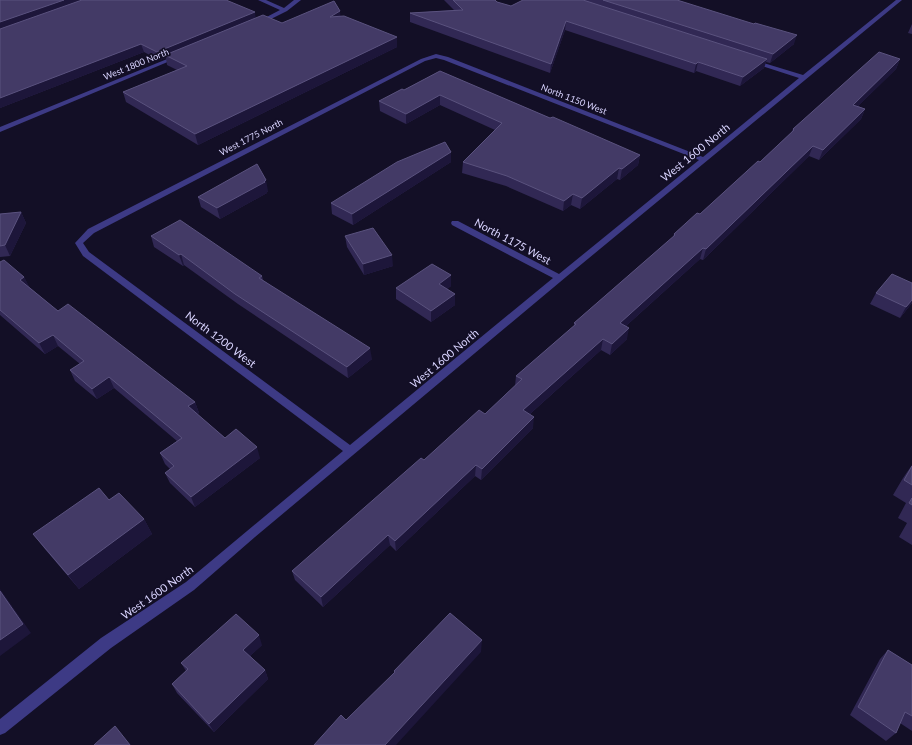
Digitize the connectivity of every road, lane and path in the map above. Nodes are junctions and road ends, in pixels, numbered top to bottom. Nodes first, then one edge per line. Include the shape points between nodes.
1 (261, 0) edge
2 (298, 0) edge
3 (899, 0) edge
4 (285, 10) junction
5 (252, 26) edge
6 (187, 53) edge
7 (436, 56) joint
8 (747, 59) edge
9 (805, 78) junction
10 (0, 130) edge
11 (705, 160) junction
12 (455, 223) dead end
13 (79, 243) joint
14 (560, 278) junction
15 (351, 451) junction
16 (0, 728) edge

1 - 4 street
2 - 4 street
3 - 9 street, West 1600 North
4 - 5 street
6 - 10 street, West 1800 North
7 - 11 street, North 1150 West
7 - 13 street, West 1775 North via 423,60 91,231
8 - 9 street
9 - 11 street, West 1600 North
11 - 14 street, West 1600 North
12 - 14 street, North 1175 West
13 - 15 street, North 1200 West via 86,254
14 - 15 street, West 1600 North
15 - 16 street, West 1600 North via 190,586 106,642

